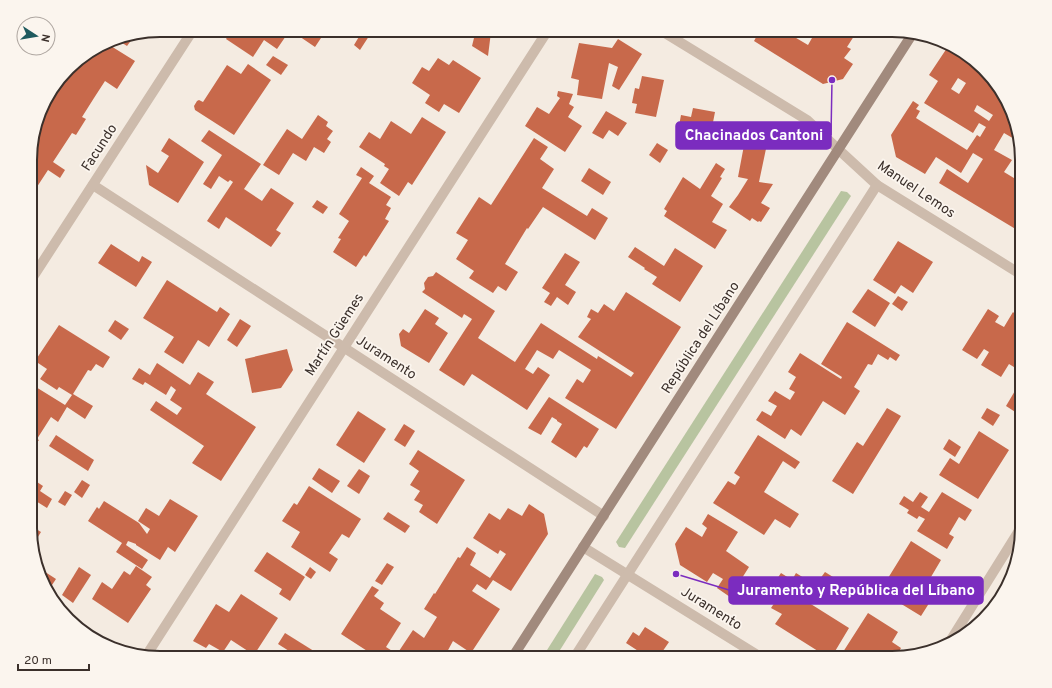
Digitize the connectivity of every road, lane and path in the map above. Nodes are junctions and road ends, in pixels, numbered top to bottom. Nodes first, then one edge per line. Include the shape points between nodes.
1 (188, 37) edge
2 (544, 37) edge
3 (671, 37) edge
4 (910, 38) edge
5 (839, 150) junction
6 (93, 185) junction
7 (877, 185) junction
8 (37, 271) edge
9 (1015, 271) edge
10 (344, 348) junction
11 (604, 516) junction
12 (1014, 545) edge
13 (583, 547) junction
14 (627, 574) junction
15 (955, 635) edge
16 (150, 650) edge
17 (516, 651) edge
18 (578, 651) edge
19 (751, 651) edge

1 - 6 street, Facundo
2 - 10 street, Martín Güemes
3 - 5 street, Manuel Lemos via 807,120
4 - 5 main road, República del Líbano
5 - 7 street, Manuel Lemos
5 - 11 main road, República del Líbano
6 - 8 street, Facundo
6 - 10 street, Juramento
7 - 9 street, Manuel Lemos
7 - 14 street
10 - 11 street, Juramento
10 - 16 street, Martín Güemes
11 - 13 main road, República del Líbano
12 - 15 street
13 - 14 street, Juramento
13 - 17 main road, República del Líbano
14 - 18 street
14 - 19 street, Juramento

